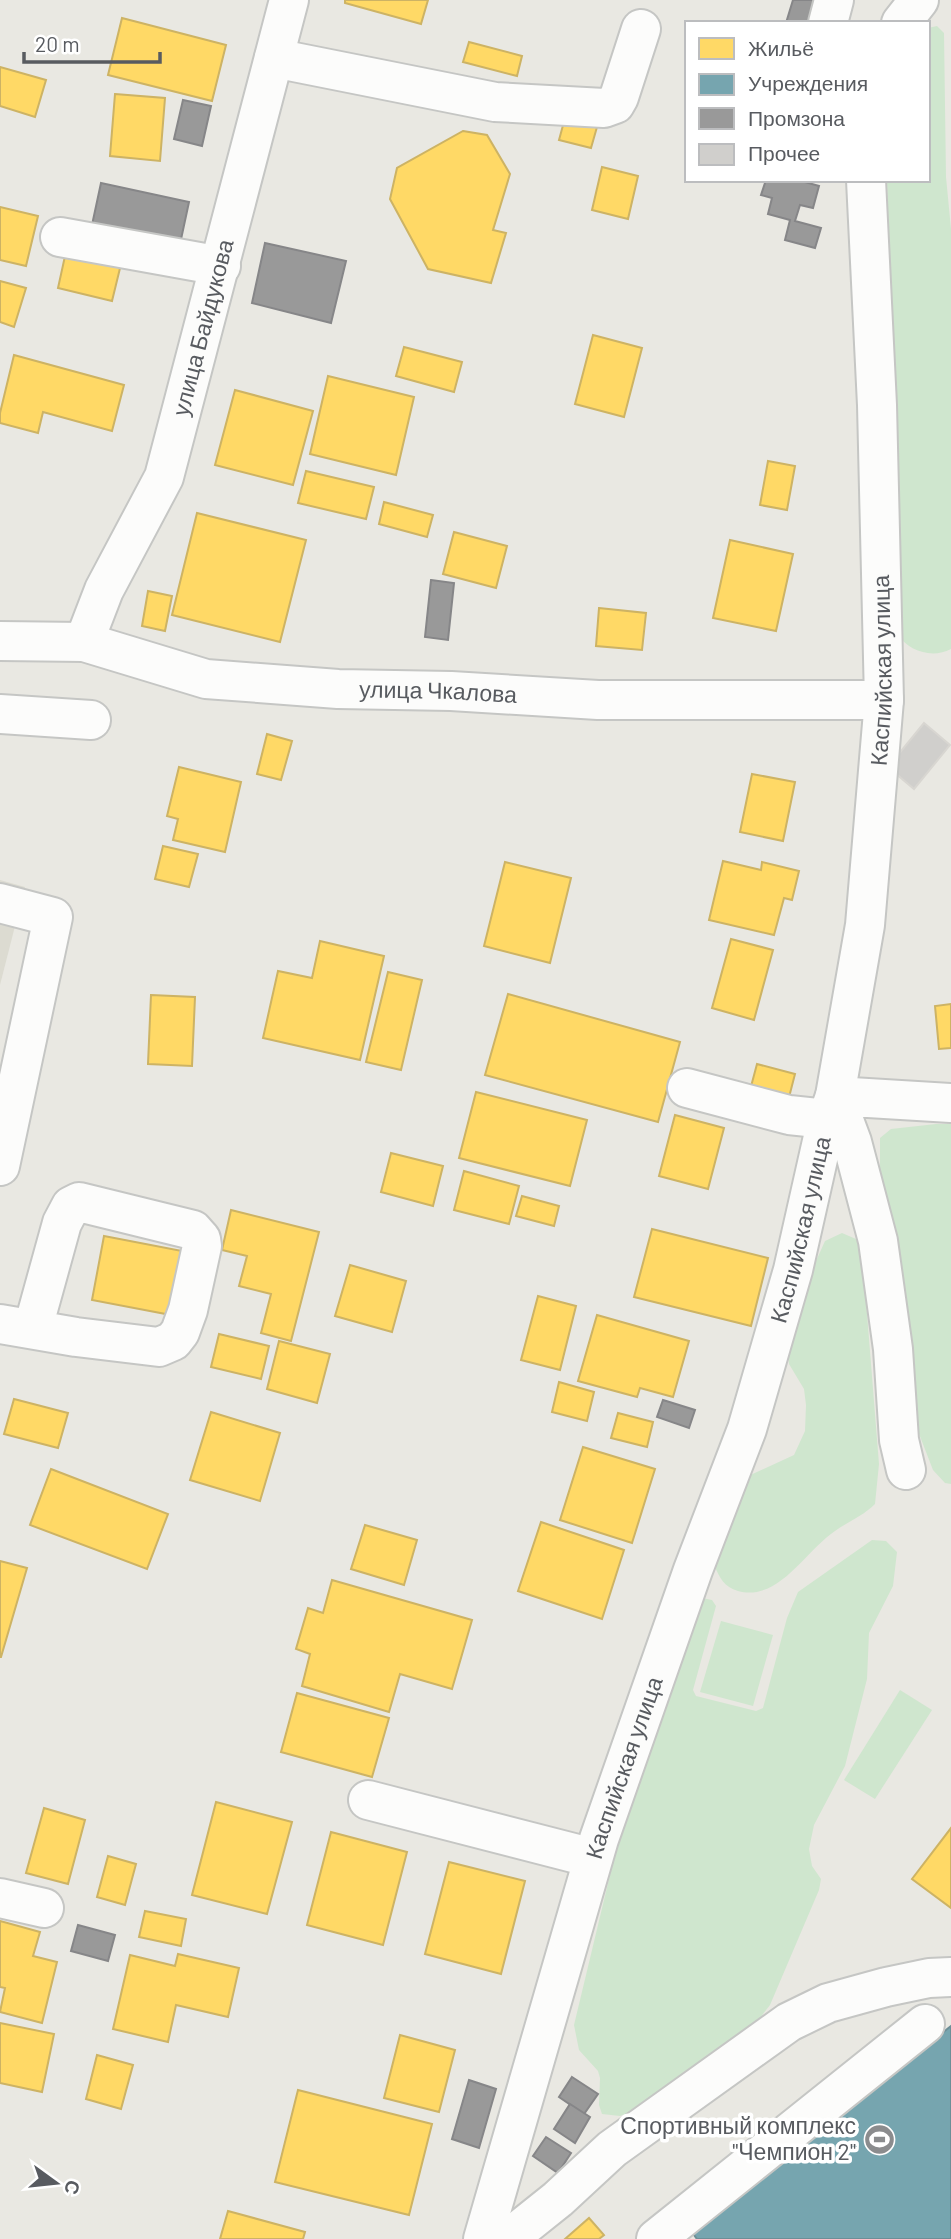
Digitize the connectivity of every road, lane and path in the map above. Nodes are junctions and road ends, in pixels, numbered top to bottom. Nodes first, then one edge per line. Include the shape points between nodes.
1 (289, 0) edge
2 (834, 0) edge
3 (919, 0) edge
4 (829, 21) edge
5 (903, 21) edge
6 (641, 29) dead end
7 (274, 58) junction
8 (866, 182) edge
9 (60, 237) dead end
10 (221, 266) junction
11 (0, 641) edge
12 (84, 642) junction
13 (884, 700) junction
14 (0, 714) edge
15 (91, 720) dead end
16 (0, 903) edge
17 (687, 1087) dead end
18 (951, 1103) edge
19 (831, 1107) junction
20 (0, 1166) edge
21 (17, 1326) edge
22 (906, 1470) dead end
23 (368, 1800) dead end
24 (593, 1858) junction
25 (0, 1898) edge
26 (44, 1908) dead end
27 (951, 1977) edge
28 (925, 2024) dead end
29 (483, 2239) edge
30 (508, 2239) edge
31 (656, 2239) edge

1 - 7 street, улица Байдукова
2 - 4 street
3 - 5 street
6 - 7 street via 619,97 604,108 495,102
7 - 10 street, улица Байдукова
8 - 13 street, Каспийская улица
9 - 10 street
10 - 12 street, улица Байдукова via 164,477 104,590
11 - 12 street, улица Чкалова
12 - 13 street, улица Чкалова via 206,679 325,688 598,700
13 - 19 street, Каспийская улица via 865,925
14 - 15 street
16 - 20 street via 53,917
17 - 19 street via 789,1115
18 - 19 street
19 - 22 street via 852,1142 878,1241
19 - 24 street, Каспийская улица via 793,1270 747,1429
21 - 21 street via 159,1348 180,1332 201,1239 192,1230 79,1202 71,1206 62,1223
23 - 24 street
24 - 29 street, Каспийская улица
25 - 26 street
27 - 30 street via 886,1987 828,2003 789,2022 612,2150
28 - 31 street

